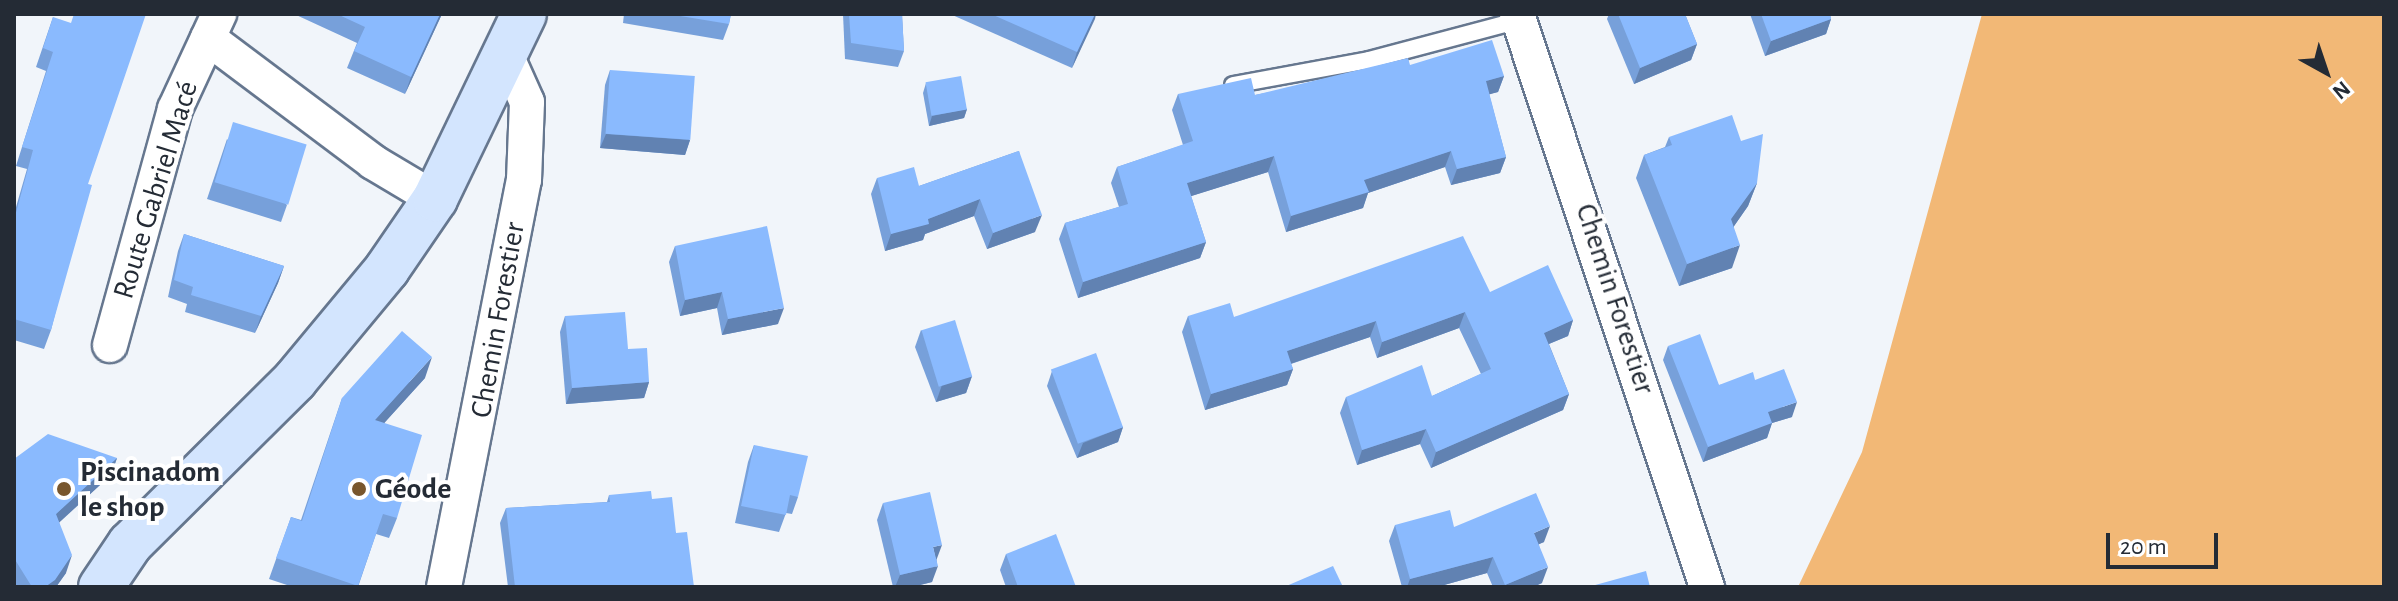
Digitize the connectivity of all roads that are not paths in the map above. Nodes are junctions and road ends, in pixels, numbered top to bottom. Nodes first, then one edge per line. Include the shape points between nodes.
1 (524, 14) edge
2 (1518, 17) edge
3 (214, 26) edge
4 (506, 55) junction
5 (1211, 89) edge
6 (435, 199) junction
7 (110, 345) dead end
8 (101, 587) edge
9 (444, 587) edge
10 (1707, 587) edge

1 - 4 main road
2 - 5 lane via 1369,60
2 - 10 street, Chemin Forestier
3 - 6 street, Route Gabriel Macé via 373,162
3 - 7 street, Route Gabriel Macé via 175,109
4 - 6 main road
4 - 9 street, Chemin Forestier via 527,102 524,180
6 - 8 main road via 344,325 130,544

